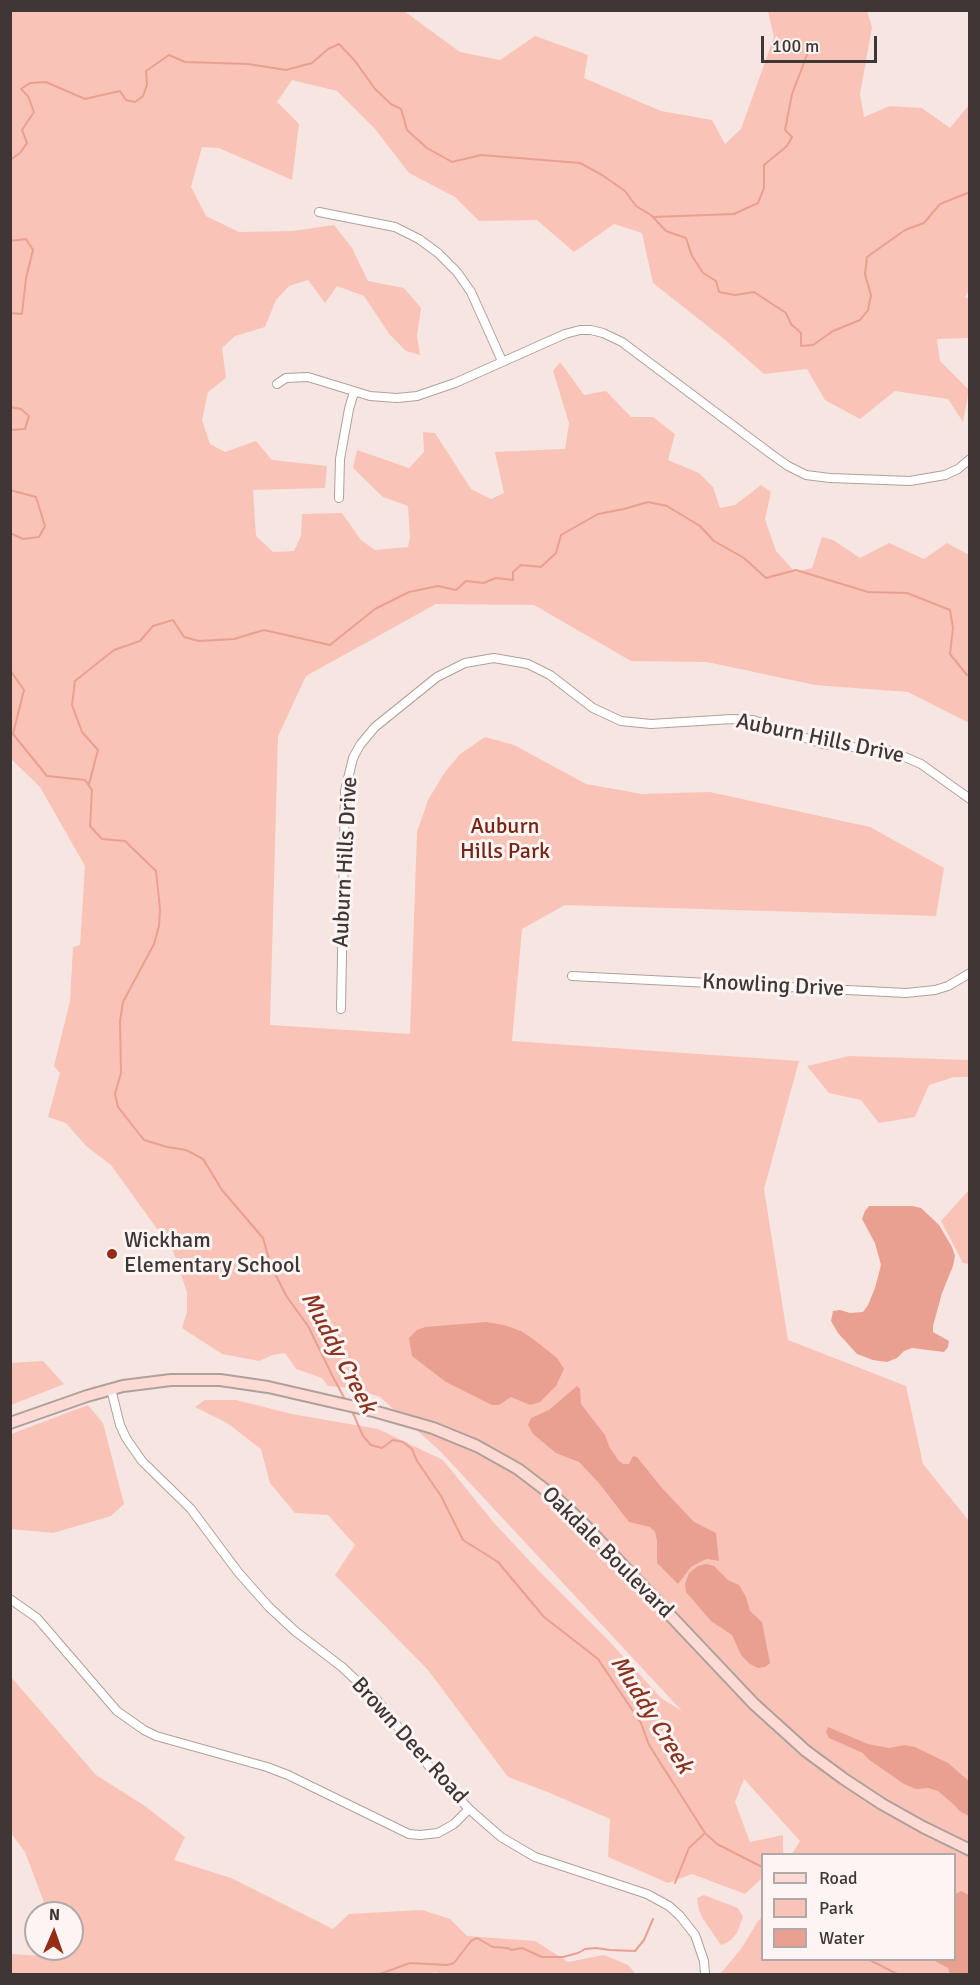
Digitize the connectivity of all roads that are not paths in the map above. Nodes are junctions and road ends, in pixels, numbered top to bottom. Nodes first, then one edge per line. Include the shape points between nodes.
1 (319, 212) dead end
2 (502, 361) junction
3 (277, 384) dead end
4 (354, 392) junction
5 (969, 459) edge
6 (339, 498) dead end
7 (969, 800) edge
8 (969, 973) edge
9 (572, 976) dead end
10 (340, 1009) dead end
11 (111, 1389) junction
12 (10, 1423) edge
13 (10, 1599) edge
14 (470, 1809) junction
15 (969, 1850) edge
16 (705, 1974) edge

1 - 2 street via 395,227 438,253 471,292
2 - 4 street via 417,396 397,398
2 - 5 street via 565,334 580,330 603,333 622,342 788,466 806,475 918,481 945,475
3 - 4 street via 286,378 308,377
4 - 6 street via 340,459
7 - 10 street, Auburn Hills Drive via 921,764 891,751 823,744 753,720 651,724 621,721 593,708 528,664 494,658 465,663 437,677 375,727 353,758 345,791
8 - 9 street, Knowling Drive via 948,986 906,993
11 - 12 main road, Oakdale Boulevard
11 - 14 street, Brown Deer Road via 123,1432 142,1461 191,1509 261,1599 368,1691 428,1765
11 - 15 main road, Oakdale Boulevard via 171,1380 220,1380 268,1387 377,1412 455,1436 498,1457 537,1483 580,1520 738,1688 789,1736 882,1804
13 - 14 street via 37,1618 117,1711 156,1736 288,1775 409,1834 438,1833
14 - 16 street, Brown Deer Road via 501,1837 536,1857 647,1894 669,1906 694,1935

